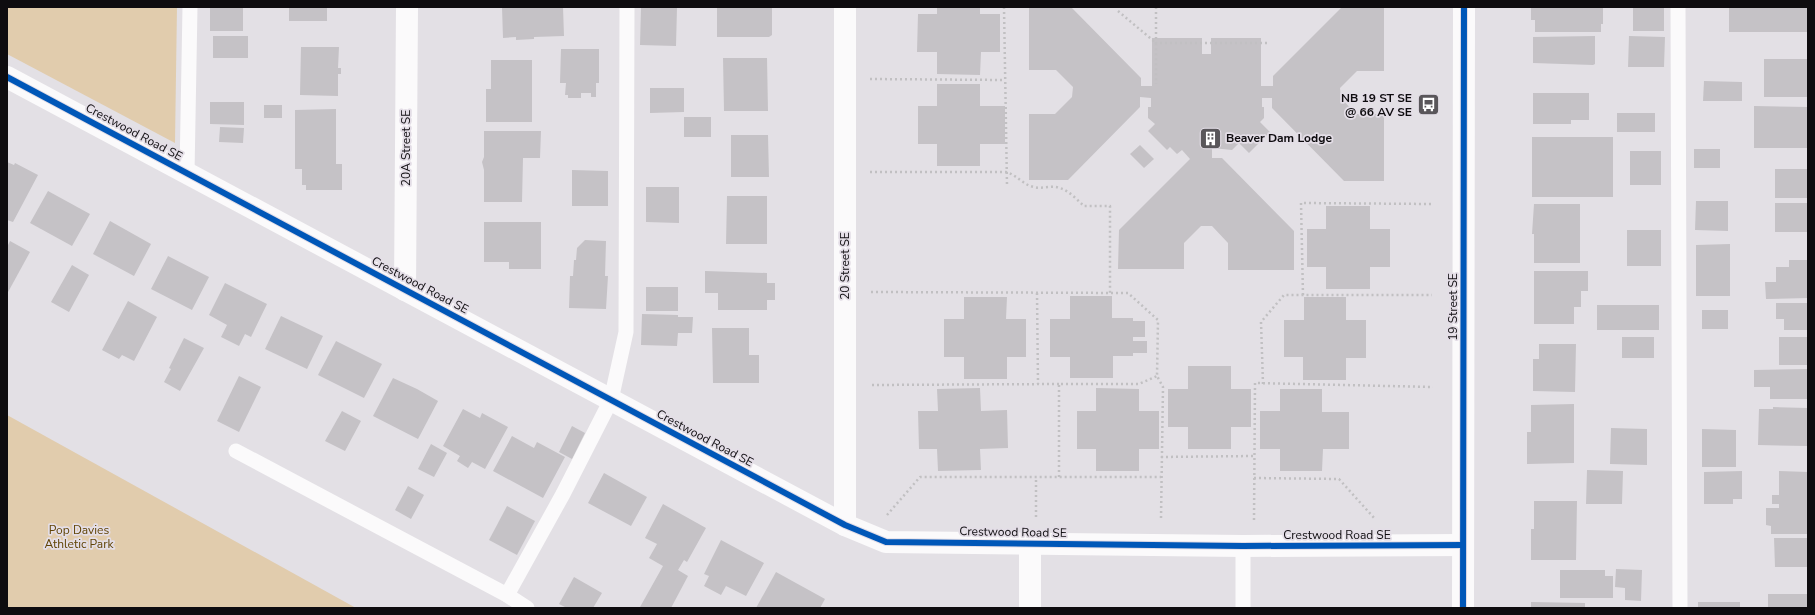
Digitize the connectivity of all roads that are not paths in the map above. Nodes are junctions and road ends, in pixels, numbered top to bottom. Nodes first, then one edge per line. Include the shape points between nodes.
1 (190, 7) edge
2 (407, 7) edge
3 (627, 7) edge
4 (845, 7) edge
5 (1464, 7) edge
6 (1678, 7) edge
7 (7, 77) edge
8 (187, 173) junction
9 (405, 290) junction
10 (611, 400) junction
11 (236, 450) dead end
12 (845, 525) junction
13 (1030, 543) junction
14 (1463, 545) junction
15 (1243, 546) junction
16 (507, 595) junction
17 (527, 608) edge
18 (1030, 608) edge
19 (1243, 608) edge
20 (1463, 608) edge
21 (1680, 608) edge

1 - 8 lane
2 - 9 street, 20A Street SE
3 - 10 lane via 626,332
4 - 12 street, 20 Street SE
5 - 14 street, 19 Street SE
6 - 21 lane
7 - 8 street, Crestwood Road SE
8 - 9 street, Crestwood Road SE
9 - 10 street, Crestwood Road SE
10 - 12 street, Crestwood Road SE
10 - 16 lane
11 - 16 lane
12 - 13 street, Crestwood Road SE via 886,542
13 - 15 street, Crestwood Road SE
13 - 18 street
14 - 15 street, Crestwood Road SE
14 - 20 street, 19 Street SE
15 - 19 lane
16 - 17 lane

